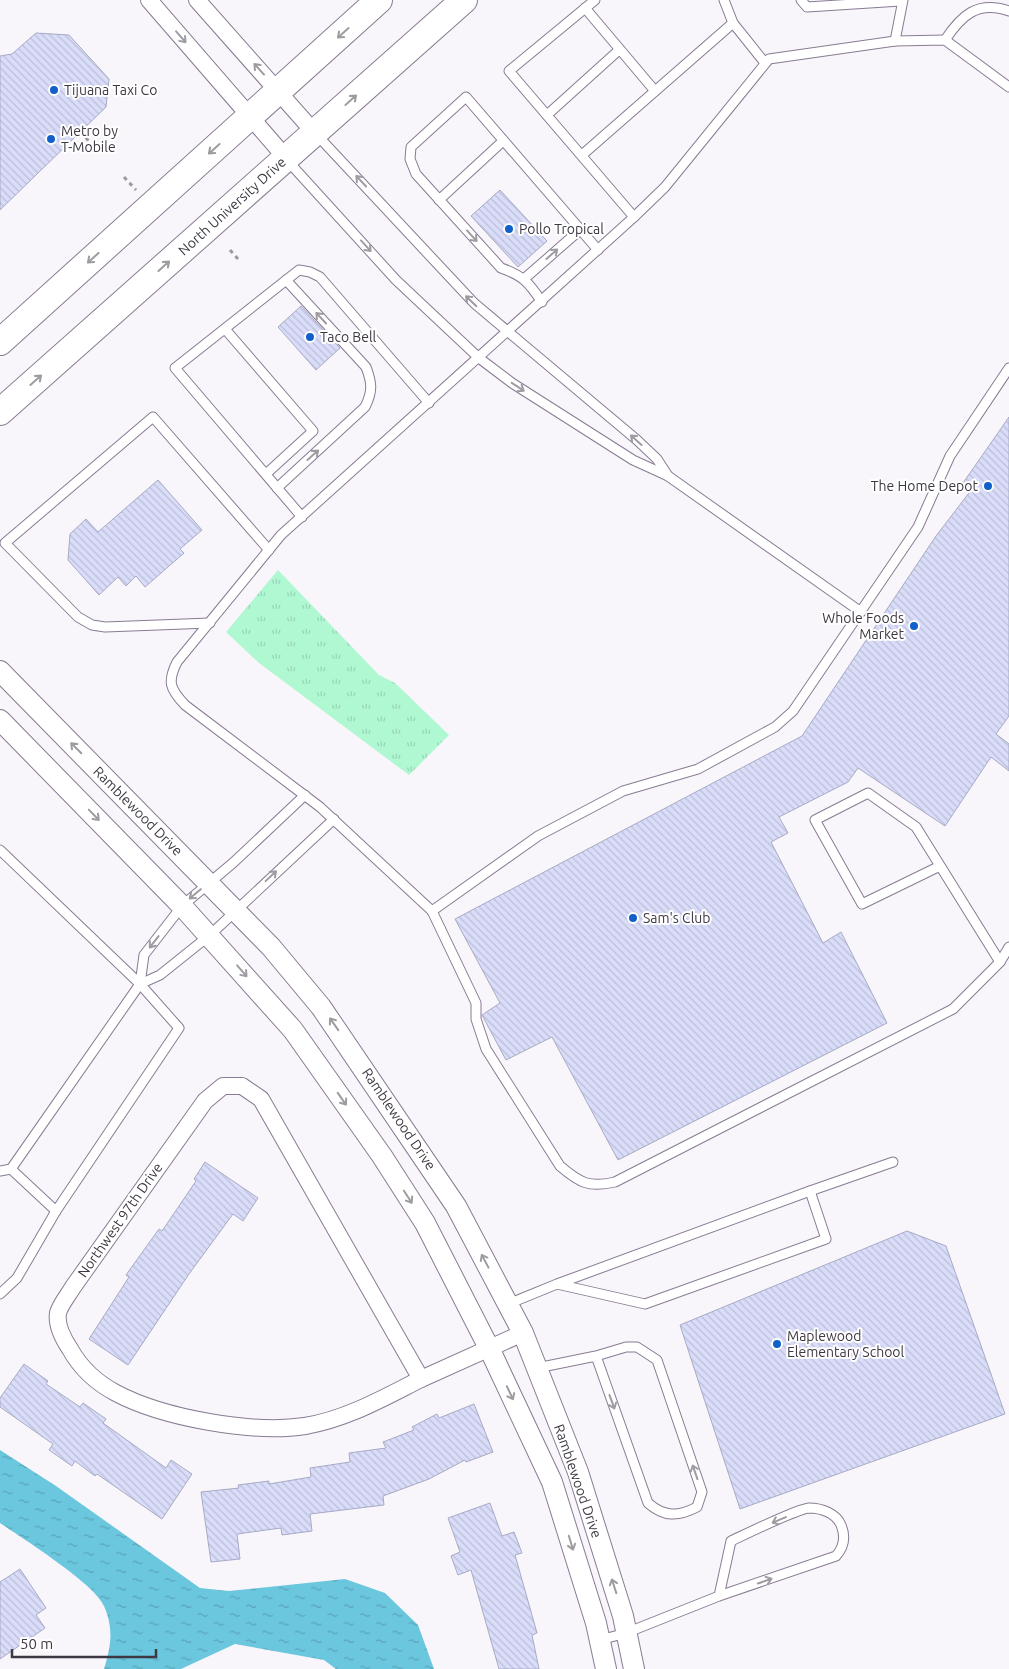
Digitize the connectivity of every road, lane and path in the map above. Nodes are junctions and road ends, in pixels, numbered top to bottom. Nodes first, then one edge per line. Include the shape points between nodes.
1 (149, 0) edge
2 (197, 0) edge
3 (379, 0) edge
4 (464, 0) edge
5 (595, 0) edge
6 (724, 0) edge
7 (801, 0) edge
8 (902, 1) edge
9 (585, 8) junction
10 (1009, 11) edge
11 (733, 23) junction
12 (895, 40) junction
13 (945, 40) junction
14 (619, 50) junction
15 (765, 64) junction
16 (1009, 87) edge
17 (279, 91) junction
18 (655, 91) junction
19 (547, 115) junction
20 (250, 117) junction
21 (81, 131) dead end
22 (314, 132) junction
23 (503, 141) junction
24 (90, 143) dead end
25 (582, 155) junction
26 (286, 158) junction
27 (124, 177) dead end
28 (140, 194) dead end
29 (439, 200) junction
30 (634, 217) junction
31 (581, 230) junction
32 (230, 250) dead end
33 (598, 250) junction
34 (239, 260) dead end
35 (524, 278) junction
36 (286, 280) junction
37 (542, 302) junction
38 (225, 329) junction
39 (507, 333) junction
40 (0, 342) edge
41 (479, 358) junction
42 (1009, 368) edge
43 (429, 403) junction
44 (0, 412) edge
45 (266, 474) junction
46 (668, 476) junction
47 (277, 488) junction
48 (302, 516) junction
49 (269, 550) junction
50 (862, 612) junction
51 (210, 623) junction
52 (0, 671) edge
53 (0, 720) edge
54 (305, 795) junction
55 (334, 819) junction
56 (0, 850) edge
57 (940, 866) junction
58 (209, 883) junction
59 (182, 906) junction
60 (236, 910) junction
61 (432, 911) junction
62 (210, 935) junction
63 (1009, 947) edge
64 (1000, 962) junction
65 (140, 984) junction
66 (893, 1162) dead end
67 (11, 1169) junction
68 (0, 1171) edge
69 (810, 1191) junction
70 (56, 1211) junction
71 (557, 1284) junction
72 (0, 1294) edge
73 (508, 1304) junction
74 (523, 1333) junction
75 (490, 1348) junction
76 (596, 1356) junction
77 (537, 1368) junction
78 (421, 1379) junction
79 (719, 1596) junction
80 (626, 1633) junction
81 (600, 1640) junction
82 (606, 1669) edge
83 (634, 1669) edge

1 -> 20 street
17 -> 2 street
3 -> 17 main road
22 -> 4 main road, North University Drive
5 - 9 lane
6 - 11 lane
7 - 8 lane via 807,7
8 - 12 lane
9 - 14 lane
9 - 19 lane via 509,71
10 - 13 lane via 1002,5 984,1 971,6
11 - 15 lane
11 - 18 lane
12 - 13 lane
12 - 15 lane via 769,59
13 - 16 lane
14 - 18 lane
14 - 19 lane
15 - 30 lane via 665,187
17 - 20 main road
17 - 22 street
18 - 25 lane
19 - 25 lane
20 - 26 street
20 -> 40 main road
21 - 24 path
22 - 26 main road, North University Drive
39 -> 22 lane via 418,246
23 - 29 lane
23 - 29 lane via 466,96 411,147 410,158 416,174
23 - 31 lane
25 - 30 lane
26 -> 41 lane via 396,280
44 -> 26 main road, North University Drive
27 - 28 path
29 -> 35 lane via 501,268
30 - 33 lane
31 - 33 lane
35 -> 31 lane
32 - 34 path
33 - 37 lane
35 - 37 lane
36 - 38 lane
36 - 43 lane via 299,270 320,277
47 -> 36 lane via 365,407 372,385 366,367
37 - 39 lane
38 - 45 lane via 313,430
38 - 45 lane via 175,368
39 - 41 lane
46 -> 39 lane via 657,459 637,440
41 - 43 lane
41 -> 46 lane via 512,383 633,460
42 - 50 lane via 950,456 918,527
43 - 48 lane
45 - 47 lane
46 - 50 lane
47 - 48 lane
48 - 49 lane
49 - 51 lane
49 - 51 lane via 153,417 4,543 78,617 92,625
50 - 61 lane via 795,709 775,727 698,768 623,791 538,836
51 - 54 lane via 177,662 170,676 174,693 185,705
58 -> 52 street, Ramblewood Drive
53 -> 59 street, Ramblewood Drive
54 - 55 lane
54 - 58 lane via 263,837
60 -> 55 lane
55 - 61 lane
56 - 65 lane
57 - 57 lane via 916,827 868,792 815,820 862,904
57 - 64 lane
58 -> 59 lane
58 - 60 street, Ramblewood Drive
59 - 62 street, Ramblewood Drive
59 -> 65 lane via 144,955
60 - 62 lane
73 -> 60 street, Ramblewood Drive via 456,1206 362,1064 321,1007
61 - 64 lane via 476,1002 476,1019 486,1049 560,1166 577,1180 597,1186 615,1182 953,1009
62 - 65 lane via 160,975
62 -> 75 street, Ramblewood Drive via 293,1030 382,1156 425,1223
63 - 64 lane
65 - 67 lane
65 - 70 lane via 179,1028
66 - 69 lane
67 - 68 lane
67 - 70 lane
69 - 71 lane
69 - 71 lane via 826,1239 645,1304
70 - 72 lane via 17,1278
71 - 73 lane
73 - 74 street, Ramblewood Drive
74 - 75 street, Northwest 97th Drive
74 - 77 street, Ramblewood Drive
75 - 78 street, Northwest 97th Drive
75 -> 81 street, Ramblewood Drive via 552,1482
76 -> 76 lane via 648,1503 659,1512 672,1515 684,1514 697,1507 702,1492 657,1360 637,1347
76 - 77 lane
80 -> 77 street, Ramblewood Drive via 578,1472
78 - 78 street, Northwest 97th Drive via 261,1099 242,1086 223,1086 205,1101 58,1313 62,1337 80,1366 115,1393 162,1411 207,1422 260,1427 304,1426 349,1415
79 -> 79 lane via 836,1556 842,1549 844,1532 840,1521 826,1510 808,1508 731,1541
79 - 80 lane
80 - 81 lane
80 - 83 street, Ramblewood Drive
81 - 82 street, Ramblewood Drive

